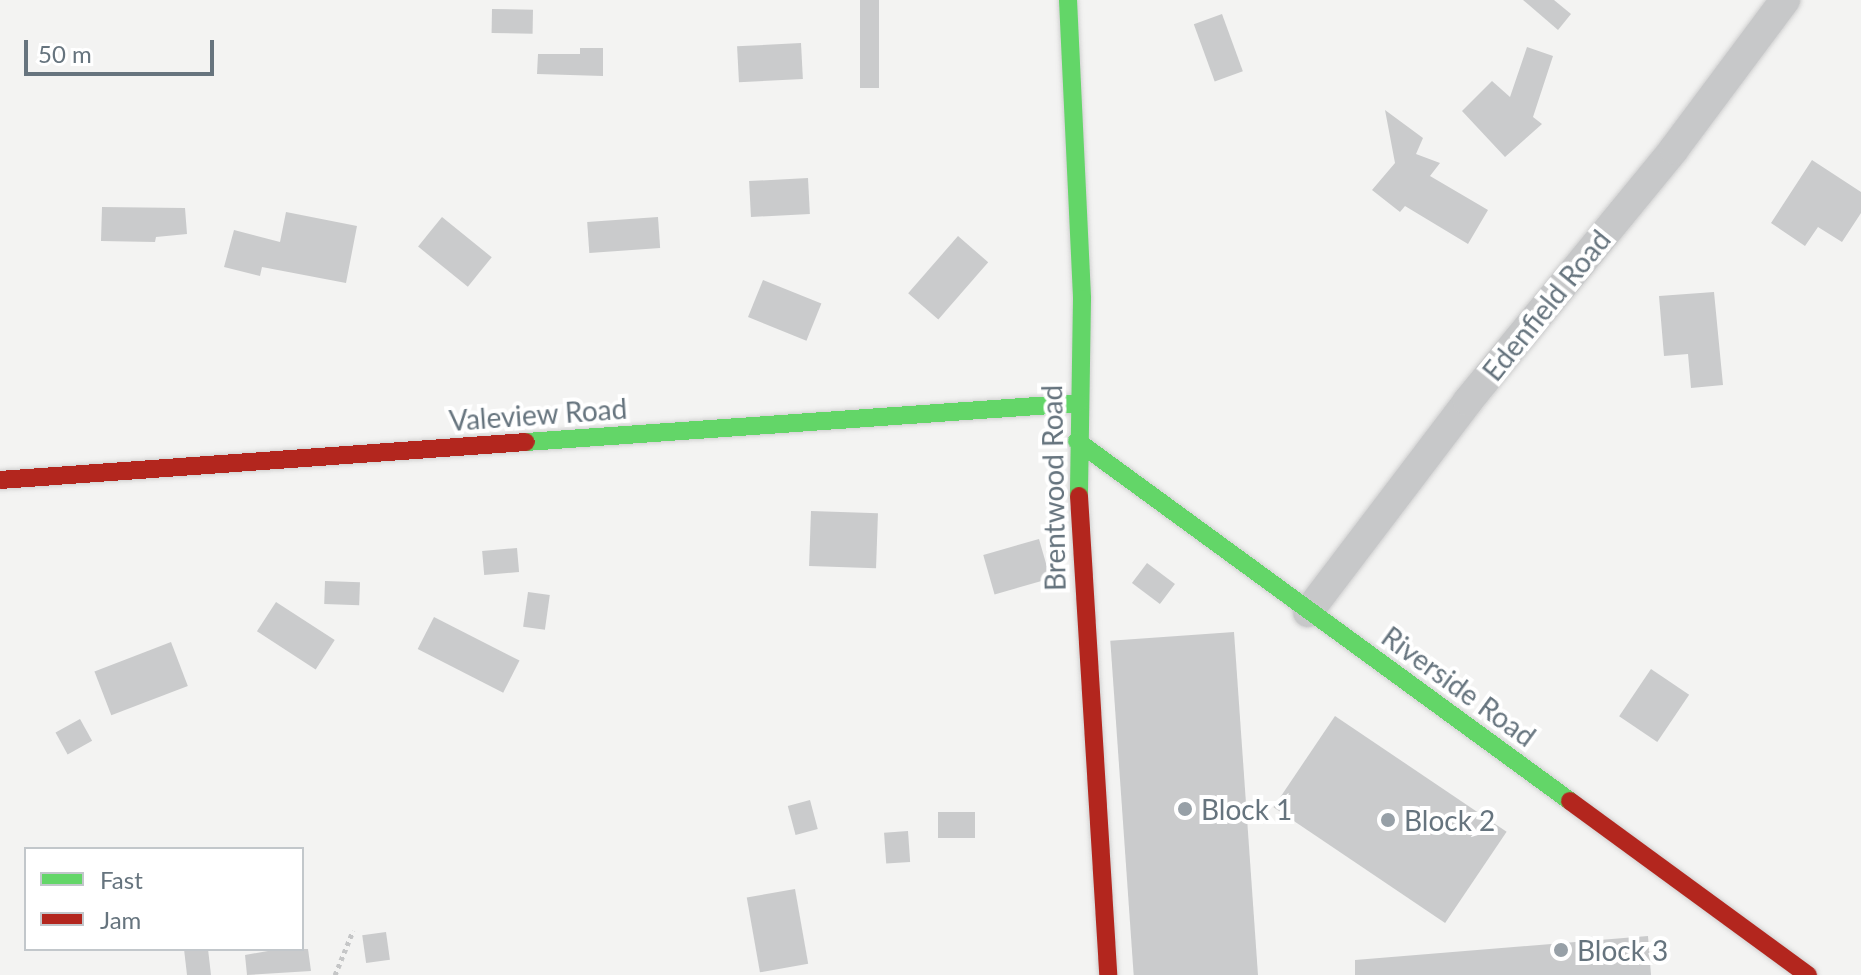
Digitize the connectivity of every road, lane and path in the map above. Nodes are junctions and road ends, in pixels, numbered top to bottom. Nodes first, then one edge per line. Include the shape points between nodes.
1 (1068, 0) edge
2 (1785, 0) edge
3 (1079, 403) junction
4 (1077, 441) junction
5 (0, 480) edge
6 (1308, 612) junction
7 (353, 931) dead end
8 (335, 975) edge
9 (1108, 975) edge
10 (1808, 975) edge

1 - 3 street, Brentwood Road via 1082,299
2 - 6 street, Edenfield Road via 1674,149 1468,401
3 - 4 street, Brentwood Road
3 - 5 street, Valeview Road
4 - 6 street, Riverside Road
4 - 9 street, Brentwood Road
6 - 10 street, Riverside Road
7 - 8 path

